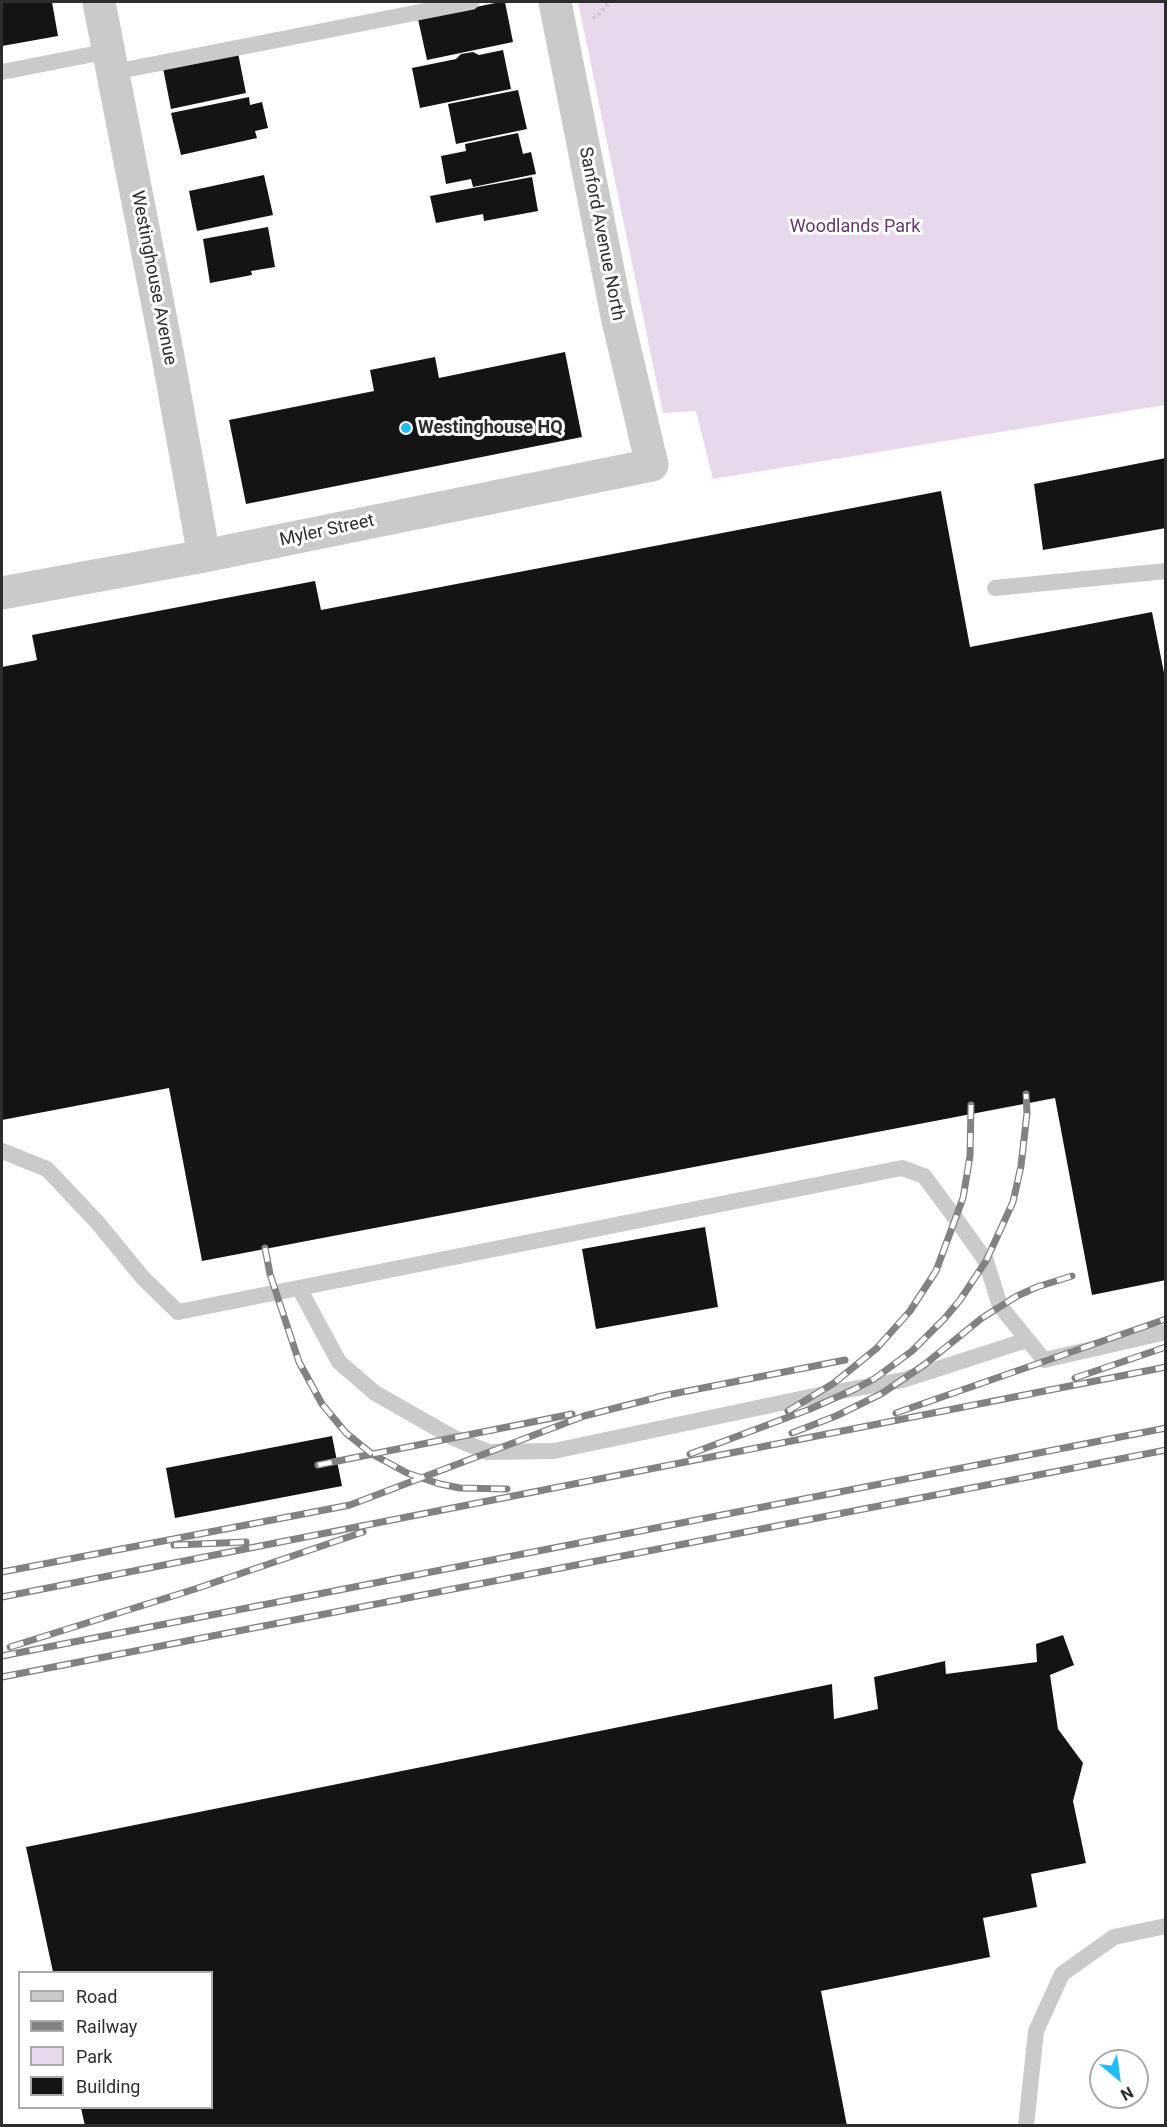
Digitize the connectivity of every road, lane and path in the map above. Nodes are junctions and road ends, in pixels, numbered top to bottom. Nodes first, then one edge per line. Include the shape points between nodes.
1 (99, 2) edge
2 (471, 2) edge
3 (555, 2) edge
4 (111, 62) junction
5 (2, 72) edge
6 (652, 465) joint
7 (204, 556) junction
8 (1166, 571) edge
9 (994, 588) dead end
10 (2, 593) edge
11 (2, 1151) edge
12 (299, 1288) junction
13 (1166, 1332) edge
14 (1027, 1340) junction
15 (1166, 1926) edge
16 (1026, 2126) edge

1 - 4 street, Westinghouse Avenue
2 - 4 lane
3 - 6 street, Sanford Avenue North via 617,316
4 - 5 lane
4 - 7 street, Westinghouse Avenue
6 - 7 street, Myler Street
7 - 10 street, Myler Street
8 - 9 lane
11 - 12 lane via 47,1169 178,1312
12 - 14 lane via 339,1362 375,1393 488,1452 554,1451 903,1380
12 - 14 lane via 902,1168 924,1176 956,1219 986,1261 1000,1306
13 - 14 lane via 1044,1360
15 - 16 lane via 1114,1937 1062,1974 1036,2031

